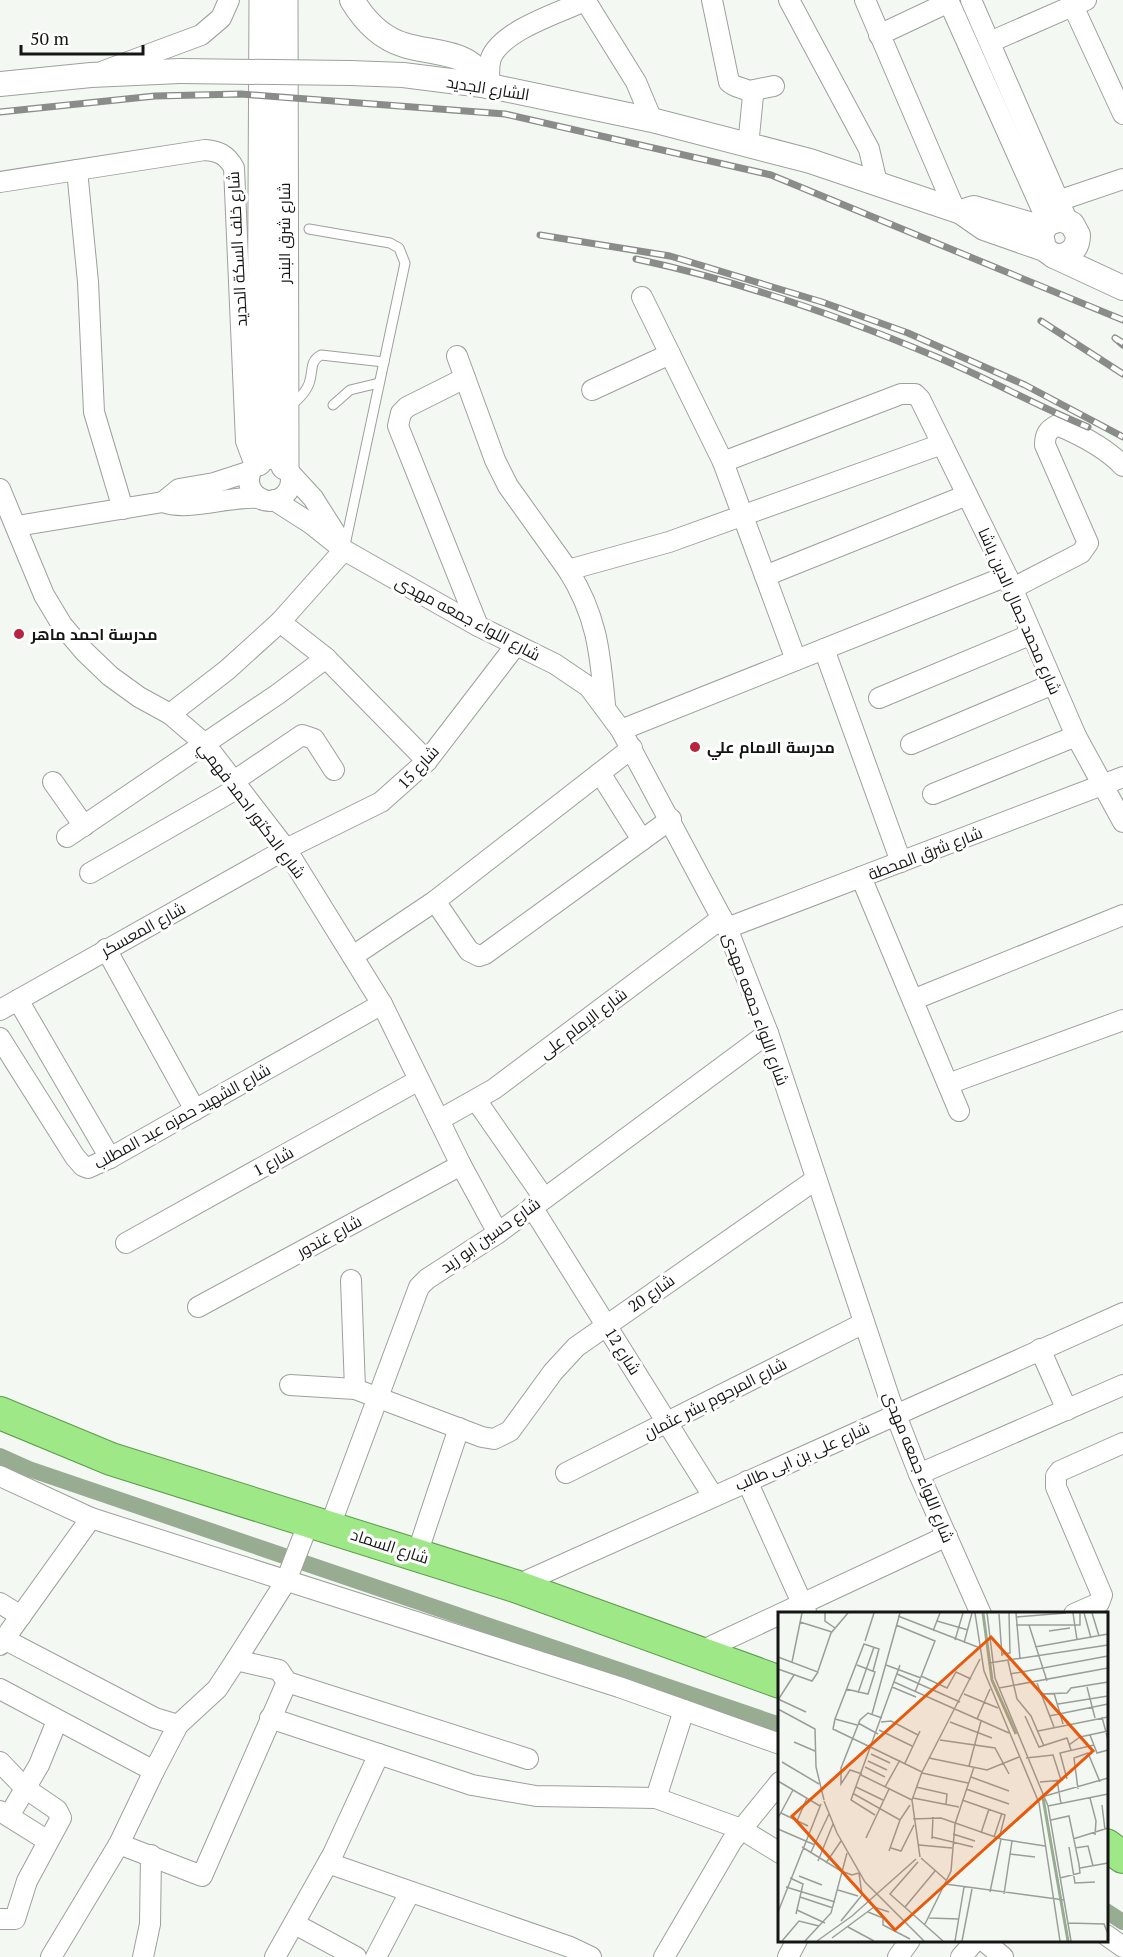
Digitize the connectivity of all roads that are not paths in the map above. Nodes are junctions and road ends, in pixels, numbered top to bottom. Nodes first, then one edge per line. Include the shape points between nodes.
1 (229, 0) edge
2 (263, 0) edge
3 (284, 0) edge
4 (352, 0) edge
5 (586, 0) edge
6 (712, 0) edge
7 (789, 0) edge
8 (865, 0) edge
9 (971, 0) edge
10 (948, 1) edge
11 (1080, 3) edge
12 (879, 35) junction
13 (990, 42) junction
14 (91, 75) junction
15 (0, 84) edge
16 (488, 86) junction
17 (774, 87) dead end
18 (749, 91) junction
19 (1123, 114) edge
20 (652, 120) junction
21 (748, 146) junction
22 (77, 170) junction
23 (1123, 179) edge
24 (0, 182) edge
25 (877, 183) junction
26 (958, 211) junction
27 (1054, 228) junction
28 (309, 229) dead end
29 (1123, 284) edge
30 (1123, 288) edge
31 (642, 297) dead end
32 (670, 354) junction
33 (457, 356) dead end
34 (384, 362) junction
35 (465, 378) junction
36 (379, 383) junction
37 (592, 390) dead end
38 (333, 405) dead end
39 (285, 410) junction
40 (942, 444) junction
41 (723, 462) junction
42 (255, 466) junction
43 (1123, 466) edge
44 (287, 469) junction
45 (967, 495) junction
46 (2, 496) edge
47 (267, 499) junction
48 (163, 502) junction
49 (123, 509) junction
50 (744, 514) junction
51 (16, 526) junction
52 (344, 550) junction
53 (568, 570) junction
54 (765, 576) junction
55 (1010, 582) junction
56 (280, 622) junction
57 (478, 626) junction
58 (1032, 634) junction
59 (516, 645) junction
60 (824, 649) junction
61 (326, 658) junction
62 (796, 660) junction
63 (1053, 684) junction
64 (879, 698) dead end
65 (605, 705) junction
66 (170, 714) junction
67 (621, 730) junction
68 (1076, 736) junction
69 (205, 744) junction
70 (911, 744) dead end
71 (632, 748) junction
72 (427, 761) junction
73 (334, 770) dead end
74 (600, 772) junction
75 (1123, 777) edge
76 (53, 782) dead end
77 (236, 785) junction
78 (1102, 787) junction
79 (933, 794) dead end
80 (671, 819) junction
81 (1123, 822) edge
82 (84, 826) junction
83 (67, 837) dead end
84 (642, 840) junction
85 (286, 849) junction
86 (901, 862) junction
87 (90, 873) dead end
88 (861, 877) junction
89 (435, 901) junction
90 (1123, 915) edge
91 (724, 923) junction
92 (106, 949) junction
93 (353, 956) junction
94 (915, 999) junction
95 (18, 1000) junction
96 (382, 1004) junction
97 (0, 1010) edge
98 (1123, 1020) edge
99 (768, 1033) junction
100 (0, 1038) edge
101 (419, 1080) junction
102 (948, 1083) junction
103 (476, 1100) junction
104 (195, 1110) junction
105 (959, 1111) dead end
106 (439, 1120) junction
107 (110, 1158) junction
108 (461, 1165) junction
109 (815, 1180) junction
110 (538, 1203) junction
111 (498, 1233) junction
112 (126, 1242) dead end
113 (351, 1280) dead end
114 (198, 1307) dead end
115 (1123, 1313) edge
116 (864, 1323) junction
117 (606, 1324) junction
118 (1040, 1349) junction
119 (1123, 1384) edge
120 (290, 1385) dead end
121 (355, 1389) junction
122 (378, 1397) junction
123 (1067, 1410) junction
124 (0, 1413) edge
125 (895, 1413) junction
126 (667, 1423) junction
127 (459, 1428) junction
128 (1123, 1443) edge
129 (566, 1473) dead end
130 (919, 1474) junction
131 (0, 1476) edge
132 (747, 1481) junction
133 (713, 1496) junction
134 (91, 1518) junction
135 (314, 1528) junction
136 (946, 1536) junction
137 (417, 1554) junction
138 (289, 1573) junction
139 (515, 1586) junction
140 (0, 1603) edge
141 (804, 1608) edge
142 (980, 1612) edge
143 (1079, 1612) edge
144 (21, 1616) junction
145 (778, 1619) edge
146 (2, 1642) edge
147 (699, 1652) junction
148 (236, 1660) junction
149 (778, 1681) edge
150 (287, 1682) junction
151 (0, 1689) edge
152 (684, 1710) junction
153 (270, 1718) junction
154 (57, 1721) junction
155 (178, 1725) junction
156 (778, 1743) edge
157 (379, 1754) junction
158 (528, 1760) dead end
159 (0, 1762) edge
160 (154, 1771) junction
161 (778, 1784) edge
162 (26, 1788) junction
163 (656, 1798) junction
164 (4, 1814) edge
165 (741, 1828) junction
166 (48, 1841) junction
167 (119, 1844) junction
168 (778, 1852) edge
169 (151, 1855) junction
170 (328, 1863) junction
171 (410, 1892) junction
172 (0, 1919) edge
173 (295, 1924) junction
174 (1108, 1936) edge
175 (796, 1942) edge
176 (909, 1942) edge
177 (975, 1942) edge
178 (984, 1942) edge
179 (1123, 1947) edge
180 (566, 1952) edge
181 (51, 1957) edge
182 (143, 1957) edge
183 (275, 1957) edge
184 (356, 1957) edge
185 (376, 1957) edge
186 (591, 1957) edge
187 (664, 1957) edge
188 (788, 1957) edge
189 (898, 1957) edge
190 (961, 1957) edge
191 (1003, 1957) edge

1 - 14 street via 221,18 201,35
2 - 42 main road, شارع شرق البندر via 261,401
3 - 39 main road, شارع شرق البندر
4 - 16 street via 367,21 391,39 466,59
5 - 16 street via 508,37 491,58
5 - 20 street via 636,82
6 - 18 street via 729,82
7 - 25 street via 868,149
8 - 12 street
9 - 13 street
10 - 12 street
10 - 27 street
11 - 13 street
11 - 19 street
12 - 26 street
13 - 27 street
14 - 15 street, الشارع الجديد
14 - 16 street, الشارع الجديد, bridge via 180,71 350,73
16 - 20 street, الشارع الجديد
17 - 18 street
18 - 21 street via 753,99
20 - 21 street, الشارع الجديد
21 - 25 street, الشارع الجديد
22 - 24 street, شارع خلف السكة الحديد
22 - 42 street, شارع خلف السكة الحديد via 205,150 230,160 234,168 246,441
22 - 49 street via 88,282 94,412
23 - 27 street
25 - 26 street, الشارع الجديد
26 - 27 street, الشارع الجديد via 977,225
27 - 29 street, الشارع الجديد
27 - 30 street, الشارع الجديد
28 - 34 lane via 390,243 402,252 405,262
31 - 32 street
32 - 37 street
32 - 41 street
33 - 35 street
34 - 36 lane
34 - 39 lane via 321,354 312,363 306,389
35 - 53 street via 508,486
35 - 57 street via 407,407 398,426
36 - 38 lane via 350,390
36 - 52 lane
39 - 44 main road, شارع شرق البندر
40 - 41 street, شارع محمد جمال الدين باشا via 920,399 912,392
40 - 45 street, شارع محمد جمال الدين باشا
40 - 50 street
41 - 50 street
42 - 44 street via 272,459
42 - 47 street via 249,486
42 - 48 street via 227,480 179,489
43 - 55 street via 1078,434 1057,425 1050,428 1045,445 1088,543 1081,553
44 - 47 street via 291,479 286,493
44 - 52 street via 323,513
45 - 54 street
45 - 55 street, شارع محمد جمال الدين باشا
46 - 51 street, شارع الدكتور احمد فهمي
47 - 48 street via 232,498 180,505
47 - 52 street, شارع اللواء جمعه مهدى via 310,523
48 - 49 street
49 - 51 street
50 - 53 street via 669,542
50 - 54 street
51 - 66 street, شارع الدكتور احمد فهمي via 44,596 62,625 110,676
52 - 56 street
52 - 57 street, شارع اللواء جمعه مهدى
53 - 65 street via 587,601 597,637
54 - 62 street
55 - 58 street, شارع محمد جمال الدين باشا
55 - 60 street
56 - 61 street
56 - 66 street
57 - 59 street, شارع اللواء جمعه مهدى
58 - 63 street, شارع محمد جمال الدين باشا
58 - 64 street
59 - 65 street, شارع اللواء جمعه مهدى via 555,664 589,687
59 - 72 street, شارع 15
60 - 62 street
60 - 86 street
61 - 69 street
61 - 72 street
62 - 67 street
63 - 68 street, شارع محمد جمال الدين باشا
63 - 70 street
65 - 67 street, شارع اللواء جمعه مهدى
66 - 69 street, شارع الدكتور احمد فهمي
67 - 71 street, شارع اللواء جمعه مهدى
68 - 78 street, شارع محمد جمال الدين باشا
68 - 79 street
69 - 77 street, شارع الدكتور احمد فهمي
69 - 82 street
71 - 74 street
71 - 80 street, شارع اللواء جمعه مهدى
72 - 85 street, شارع 15 via 381,802
73 - 77 street via 314,739 302,735
74 - 84 street
74 - 89 street
75 - 78 street, شارع شرق المحطة
76 - 82 street
77 - 85 street, شارع الدكتور احمد فهمي
77 - 87 street
78 - 81 street, شارع محمد جمال الدين باشا
78 - 86 street, شارع شرق المحطة
80 - 84 street
80 - 91 street, شارع اللواء جمعه مهدى
82 - 83 street
84 - 89 street via 479,956 469,951
85 - 92 street, شارع المعسكر
85 - 93 street, شارع الدكتور احمد فهمي
86 - 88 street, شارع شرق المحطة
88 - 91 street, شارع شرق المحطة
88 - 94 street
89 - 93 street
90 - 94 street
91 - 99 street, شارع اللواء جمعه مهدى
91 - 103 street, شارع الإمام على
92 - 95 street, شارع المعسكر
92 - 104 street
93 - 96 street, شارع الدكتور احمد فهمي
94 - 102 street
95 - 97 street, شارع المعسكر
95 - 107 street
96 - 101 street, شارع الدكتور احمد فهمي
96 - 104 street, شارع الشهيد حمزه عبد المطلب
98 - 102 street
99 - 109 street, شارع اللواء جمعه مهدى
99 - 110 street, شارع حسين ابو زيد
100 - 107 street, شارع الشهيد حمزه عبد المطلب via 82,1166 88,1168
101 - 106 street, شارع الدكتور احمد فهمي
101 - 112 street, شارع 1
102 - 105 street
103 - 106 street, شارع الإمام على
103 - 110 street, شارع 12
104 - 107 street, شارع الشهيد حمزه عبد المطلب
106 - 108 street, شارع الدكتور احمد فهمي
108 - 111 street, شارع الدكتور احمد فهمي
108 - 114 street, شارع غندور
109 - 116 street, شارع اللواء جمعه مهدى
109 - 117 street, شارع 20
110 - 111 street, شارع حسين ابو زيد
110 - 117 street, شارع 12
111 - 122 street, شارع حسين ابو زيد via 419,1287
113 - 121 street
115 - 118 street, شارع على بن ابى طالب
116 - 125 street, شارع اللواء جمعه مهدى
116 - 126 street, شارع المرحوم بشر عثمان
117 - 126 street, شارع 12
117 - 127 street, شارع 20 via 576,1347 553,1372 510,1431 494,1439
118 - 123 street
118 - 125 street, شارع على بن ابى طالب
119 - 123 street
120 - 121 street
121 - 122 street
122 - 127 street
122 - 135 street, شارع حسين ابو زيد
123 - 130 street
124 - 135 highway, شارع السماد via 111,1459
125 - 130 street, شارع اللواء جمعه مهدى
125 - 132 street, شارع على بن ابى طالب
126 - 129 street, شارع المرحوم بشر عثمان
126 - 133 street, شارع 12
127 - 137 street
128 - 143 street via 1056,1476 1056,1487 1102,1595 1100,1603
130 - 136 street, شارع اللواء جمعه مهدى
131 - 134 street
132 - 133 street, شارع على بن ابى طالب
132 - 141 street
133 - 139 street, شارع على بن ابى طالب
134 - 138 street
134 - 144 street
135 - 137 highway, شارع السماد
135 - 138 street, شارع حسين ابو زيد
136 - 141 street
136 - 142 street, شارع اللواء جمعه مهدى
137 - 139 highway, شارع السماد
138 - 148 street, شارع حسين ابو زيد
138 - 152 street
139 - 147 highway, شارع السماد
140 - 144 street
144 - 146 street
145 - 147 street
146 - 155 street via 155,1718
147 - 149 highway, شارع السماد
148 - 150 street via 279,1670
148 - 155 street, شارع حسين ابو زيد via 217,1689
150 - 153 street
150 - 158 street
151 - 154 street
152 - 156 street
152 - 163 street
153 - 157 street
153 - 169 street via 202,1876
154 - 160 street
154 - 162 street
155 - 160 street, شارع حسين ابو زيد
157 - 163 street via 498,1791 536,1796
157 - 170 street
159 - 162 street
160 - 167 street, شارع حسين ابو زيد
161 - 165 street
162 - 164 street
162 - 166 street via 57,1810 60,1823
163 - 165 street
164 - 166 street
165 - 168 street
165 - 187 street
166 - 172 street via 27,1881 15,1919
167 - 169 street
167 - 181 street, شارع حسين ابو زيد
169 - 182 street via 150,1924
170 - 171 street
170 - 173 street
171 - 180 street
171 - 185 street
173 - 183 street
173 - 184 street
174 - 179 street
175 - 188 street
176 - 189 street
177 - 190 street
178 - 191 street
180 - 186 street

